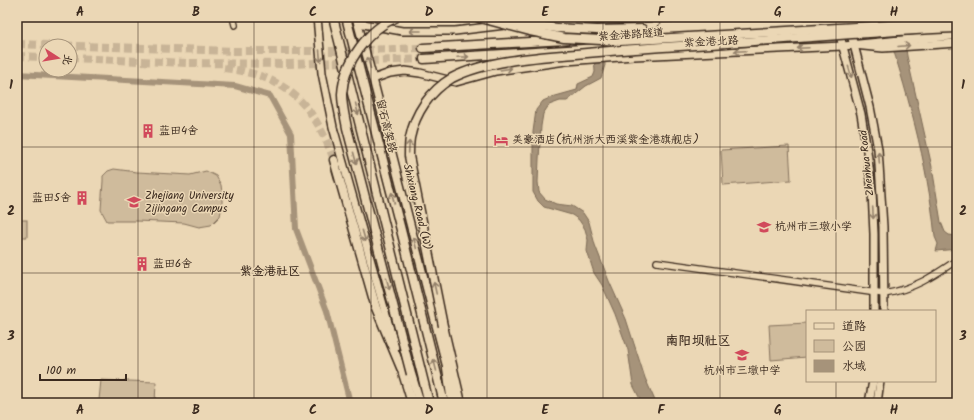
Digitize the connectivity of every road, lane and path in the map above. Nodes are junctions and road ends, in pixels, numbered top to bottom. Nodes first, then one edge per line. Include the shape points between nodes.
1 (233, 17) edge
2 (317, 17) edge
3 (334, 17) edge
4 (346, 17) edge
5 (398, 17) edge
6 (477, 17) edge
7 (481, 17) edge
8 (663, 17) edge
9 (800, 17) edge
10 (920, 17) edge
11 (625, 18) edge
12 (784, 18) joint
13 (836, 19) edge
14 (845, 19) edge
15 (357, 20) edge
16 (957, 20) edge
17 (235, 25) dead end
18 (749, 27) joint
19 (957, 29) edge
20 (839, 34) junction
21 (850, 34) junction
22 (957, 35) edge
23 (750, 39) junction
24 (669, 42) junction
25 (957, 43) edge
26 (854, 44) junction
27 (843, 46) junction
28 (423, 48) tunnel mouth
29 (779, 49) junction
30 (424, 59) tunnel mouth
31 (374, 79) junction
32 (334, 160) tunnel mouth
33 (957, 260) edge
34 (657, 262) dead end
35 (874, 293) junction
36 (884, 294) junction
37 (874, 310) edge
38 (884, 310) edge
39 (447, 368) junction
40 (402, 370) junction
41 (873, 382) edge
42 (880, 382) edge
43 (412, 403) edge
44 (420, 403) edge
45 (429, 403) edge
46 (444, 403) edge
47 (452, 403) edge
48 (456, 403) edge
49 (461, 403) edge
50 (869, 403) edge
51 (877, 403) edge

1 - 17 street
2 -> 40 main road via 322,73 333,127
3 -> 45 highway
46 -> 4 highway, 留石高架路
5 -> 44 highway, bridge via 374,31 353,58 345,80 343,103 347,128
6 - 24 highway, bridge via 530,31 571,38
7 - 12 highway, bridge via 556,28 597,30
8 - 11 main road
9 - 12 main road
10 - 14 main road, 紫金港北路
10 - 16 main road, 紫金港北路
11 -> 15 main road via 546,22 455,31 402,31
13 - 14 main road, 紫金港北路
13 - 18 main road, 紫金港北路
13 - 20 main road, Zhenhua Road
14 - 21 main road, Zhenhua Road
31 -> 15 main road, Shixiang Road (W)
16 - 24 highway, bridge
18 - 28 highway, 紫金港路隧道
19 - 21 main road, bridge
19 - 24 highway, bridge via 898,30 814,38
20 - 21 main road
20 - 23 main road, 紫金港路隧道
20 - 27 main road, Zhenhua Road
21 - 26 main road, Zhenhua Road
22 - 26 highway
23 - 29 main road
30 -> 23 highway, 紫金港路隧道
49 -> 24 highway, bridge via 409,156 410,138 418,113 430,95 440,86 481,67 533,58
26 -> 25 main road, 紫金港北路 via 883,48
26 - 27 main road, 紫金港北路
36 -> 26 main road, Zhenhua Road via 884,227 878,149
27 -> 29 main road, 紫金港北路
27 -> 35 main road, Zhenhua Road via 861,114 867,151 872,191
29 - 31 main road, 紫金港北路 via 566,62 496,71 456,82 405,71
39 -> 31 main road, Shixiang Road (W)
32 - 40 highway via 376,308
33 - 36 street via 911,288
34 - 35 street
35 - 36 street
35 - 37 main road, Zhenhua Road
36 - 38 main road, Zhenhua Road
39 - 47 highway
39 - 48 main road, Shixiang Road (W)
40 - 43 highway
41 - 50 main road
42 - 51 main road

